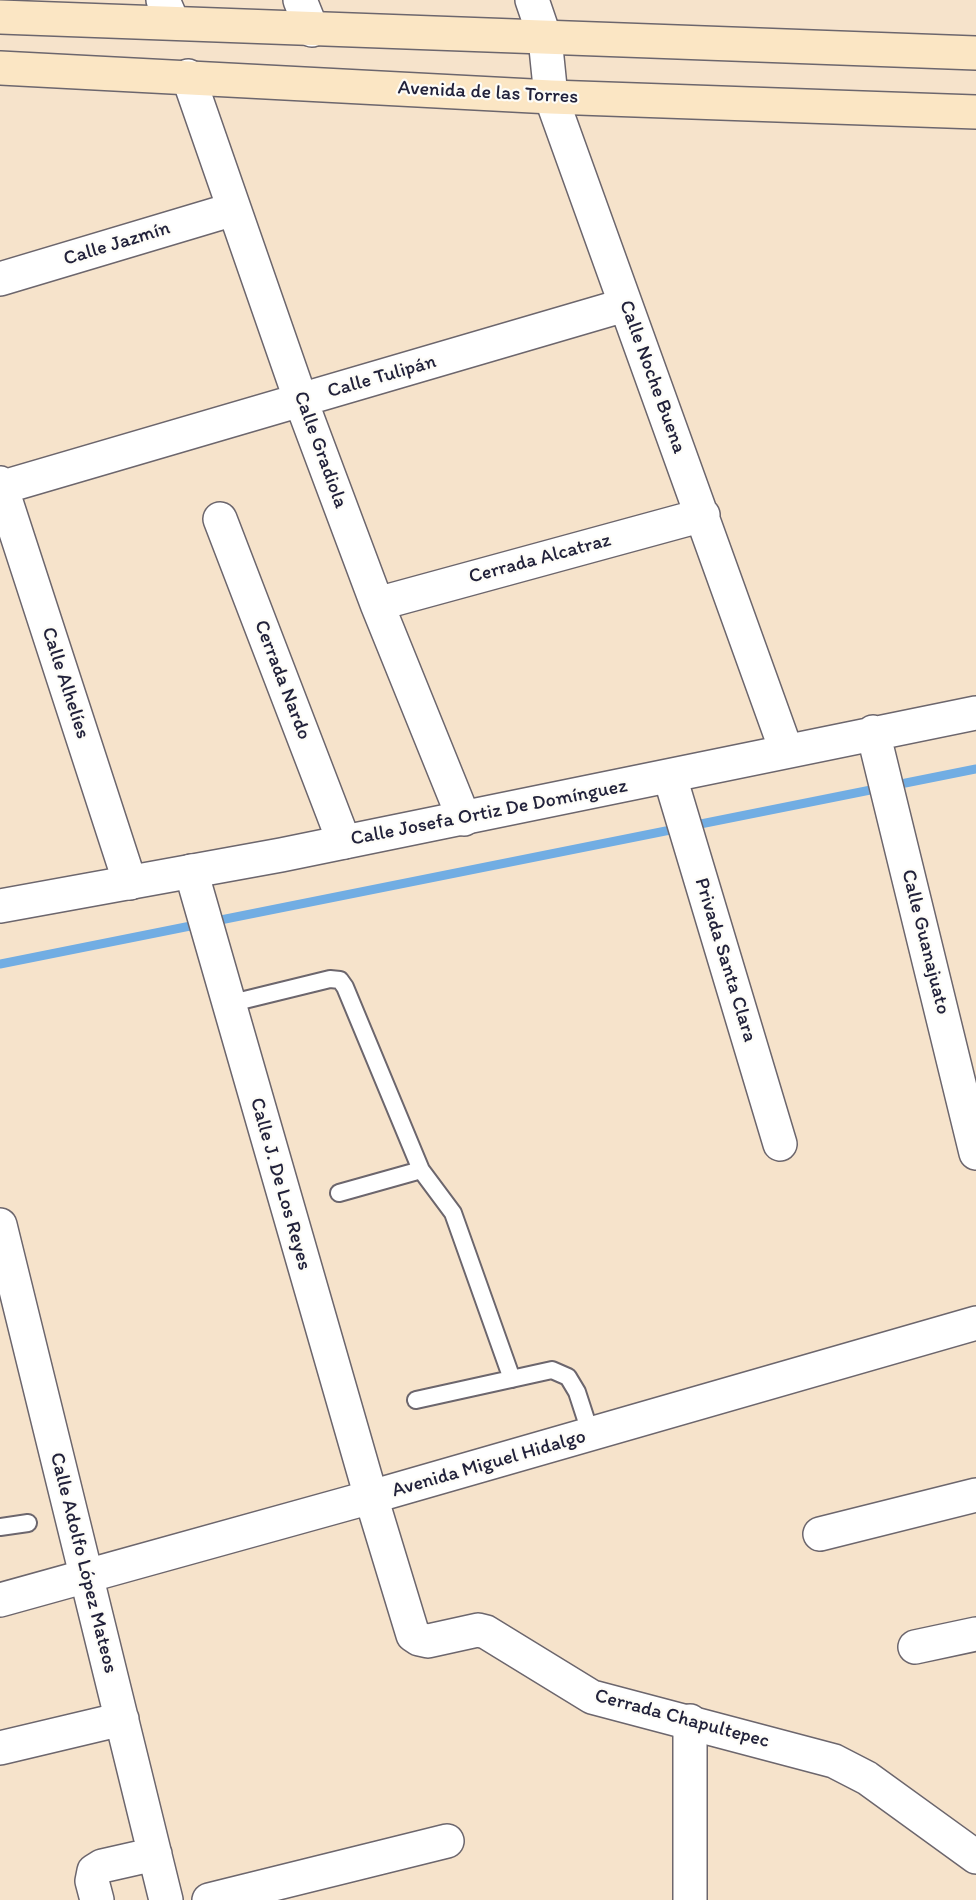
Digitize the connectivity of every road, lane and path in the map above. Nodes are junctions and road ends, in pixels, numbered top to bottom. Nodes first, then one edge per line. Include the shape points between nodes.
1 (300, 0) edge
2 (532, 0) edge
3 (168, 11) edge
4 (0, 17) edge
5 (312, 30) junction
6 (545, 38) junction
7 (976, 53) edge
8 (0, 68) edge
9 (188, 76) junction
10 (551, 97) junction
11 (976, 112) edge
12 (234, 208) junction
13 (0, 279) edge
14 (625, 305) junction
15 (301, 401) junction
16 (1, 486) edge
17 (703, 515) junction
18 (220, 519) dead end
19 (377, 604) junction
20 (976, 713) edge
21 (873, 732) junction
22 (786, 750) junction
23 (674, 791) junction
24 (464, 819) junction
25 (344, 842) junction
26 (130, 883) junction
27 (194, 884) junction
28 (0, 906) edge
29 (228, 1004) junction
30 (780, 1144) dead end
31 (976, 1153) edge
32 (421, 1170) junction
33 (339, 1192) dead end
34 (0, 1226) edge
35 (976, 1323) edge
36 (512, 1379) junction
37 (416, 1400) dead end
38 (591, 1435) junction
39 (976, 1496) edge
40 (371, 1497) junction
41 (28, 1523) dead end
42 (0, 1527) edge
43 (820, 1534) dead end
44 (86, 1578) junction
45 (0, 1600) edge
46 (976, 1634) edge
47 (915, 1647) dead end
48 (122, 1719) junction
49 (690, 1721) junction
50 (0, 1748) edge
51 (447, 1841) dead end
52 (154, 1854) junction
53 (976, 1857) edge
54 (97, 1900) edge
55 (166, 1900) edge
56 (209, 1900) edge
57 (690, 1900) edge

1 - 5 street
2 - 6 street, Calle Noche Buena
3 - 4 main road
3 - 5 main road
5 - 6 main road
6 - 7 main road
6 - 10 street, Calle Noche Buena
8 - 9 main road, Avenida de las Torres
9 - 10 main road, Avenida de las Torres
9 - 12 street, Calle Gradiola
10 - 11 main road, Avenida de las Torres
10 - 14 street, Calle Noche Buena
12 - 13 street, Calle Jazmín
12 - 15 street, Calle Gradiola
14 - 15 street, Calle Tulipán
14 - 17 street, Calle Noche Buena
15 - 16 street, Calle Tulipán
15 - 19 street, Calle Gradiola
16 - 26 street, Calle Alhelíes
17 - 19 street, Cerrada Alcatraz
17 - 22 street, Calle Noche Buena
18 - 25 street, Cerrada Nardo
19 - 24 street, Calle Gradiola
20 - 21 street, Calle Josefa Ortiz De Domínguez
21 - 22 street, Calle Josefa Ortiz De Domínguez
21 - 31 street, Calle Guanajuato
22 - 23 street, Calle Josefa Ortiz De Domínguez
23 - 24 street, Calle Josefa Ortiz De Domínguez
23 - 30 street, Privada Santa Clara
24 - 25 street, Calle Josefa Ortiz De Domínguez
25 - 27 street, Calle Josefa Ortiz De Domínguez
26 - 27 street, Calle Josefa Ortiz De Domínguez
26 - 28 street, Calle Josefa Ortiz De Domínguez
27 - 29 street, Calle J. De Los Reyes
29 - 32 lane via 330,979 340,980
29 - 40 street, Calle J. De Los Reyes
32 - 33 lane
32 - 36 lane via 453,1213
34 - 44 street, Calle Adolfo López Mateos
35 - 38 street, Avenida Miguel Hidalgo
36 - 37 lane
36 - 38 lane via 552,1370 568,1377
38 - 40 street, Avenida Miguel Hidalgo
39 - 43 street
40 - 44 street, Avenida Miguel Hidalgo
40 - 49 street, Cerrada Chapultepec via 413,1635 419,1640 486,1632 592,1697
41 - 42 lane
44 - 45 street, Avenida Miguel Hidalgo
44 - 48 street, Calle Adolfo López Mateos
46 - 47 street
48 - 50 street
48 - 52 street, Calle Adolfo López Mateos
49 - 53 street, Cerrada Chapultepec via 851,1768
49 - 57 street
51 - 56 street
52 - 54 street via 94,1871 92,1881
52 - 55 street, Calle Adolfo López Mateos

